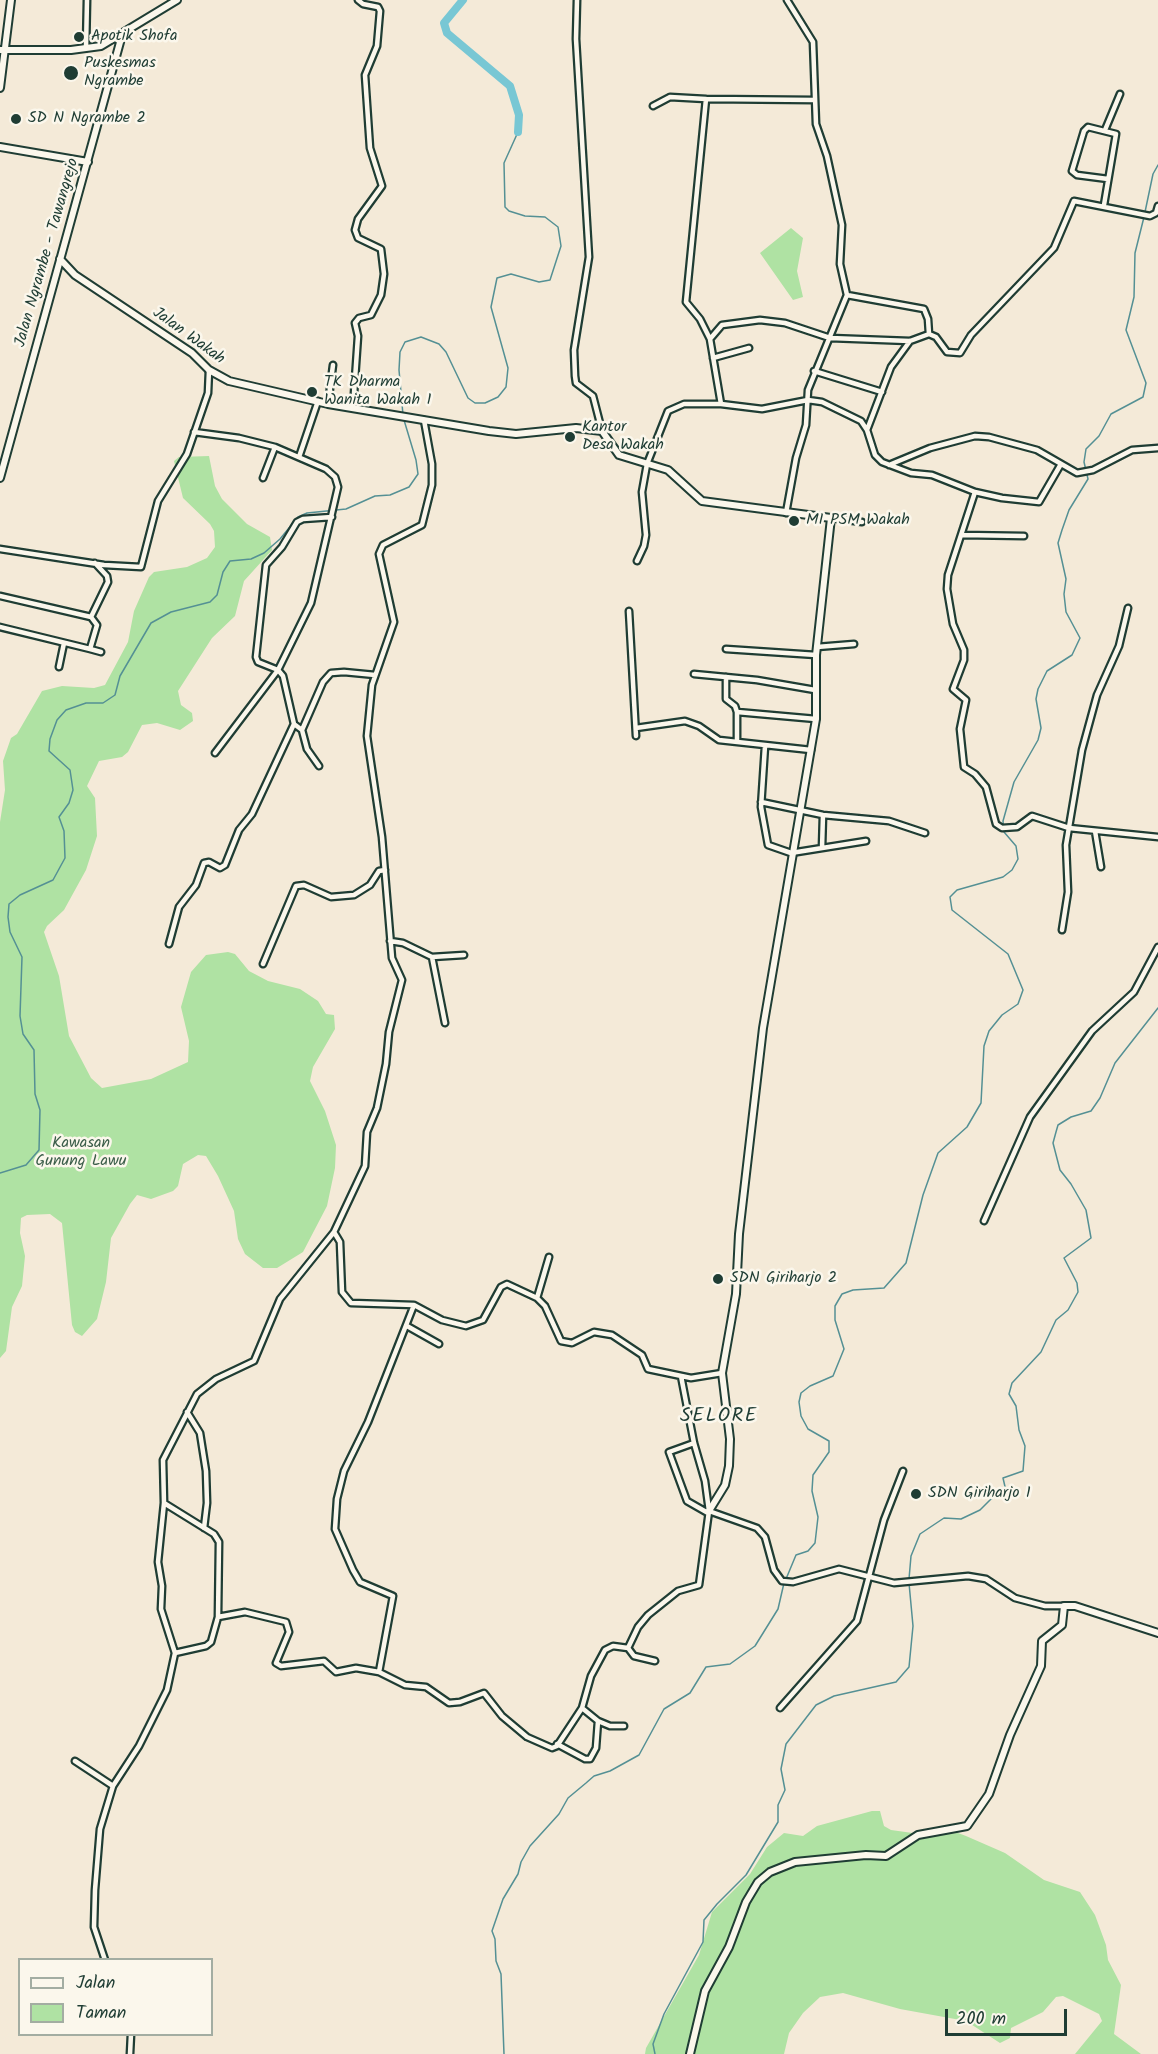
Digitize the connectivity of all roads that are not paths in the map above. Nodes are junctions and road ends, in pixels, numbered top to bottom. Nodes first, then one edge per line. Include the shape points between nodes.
1 (11, 0) edge
2 (87, 0) edge
3 (177, 0) edge
4 (358, 0) edge
5 (577, 0) edge
6 (787, 0) edge
7 (122, 34) junction
8 (86, 49) junction
9 (2, 50) edge
10 (0, 88) edge
11 (1120, 94) dead end
12 (706, 99) junction
13 (815, 100) junction
14 (653, 106) dead end
15 (1105, 129) junction
16 (0, 147) edge
17 (88, 162) junction
18 (1107, 179) junction
19 (1104, 205) junction
20 (1158, 206) edge
21 (60, 259) junction
22 (847, 295) junction
23 (929, 334) junction
24 (830, 338) junction
25 (710, 339) junction
26 (910, 341) junction
27 (749, 348) dead end
28 (713, 358) junction
29 (333, 365) dead end
30 (209, 370) junction
31 (814, 371) junction
32 (882, 392) junction
33 (808, 400) junction
34 (318, 401) junction
35 (328, 404) junction
36 (722, 404) junction
37 (353, 408) junction
38 (424, 420) junction
39 (867, 430) junction
40 (602, 431) junction
41 (194, 432) junction
42 (274, 447) junction
43 (1158, 448) edge
44 (299, 458) junction
45 (648, 464) junction
46 (889, 465) junction
47 (1061, 465) junction
48 (0, 478) edge
49 (263, 478) dead end
50 (975, 492) junction
51 (786, 513) junction
52 (332, 515) junction
53 (831, 518) junction
54 (862, 522) dead end
55 (963, 535) junction
56 (1024, 536) dead end
57 (0, 549) edge
58 (637, 561) dead end
59 (95, 563) junction
60 (0, 596) edge
61 (1128, 608) dead end
62 (629, 611) dead end
63 (91, 616) junction
64 (0, 627) edge
65 (64, 643) junction
66 (854, 644) dead end
67 (90, 649) junction
68 (726, 649) dead end
69 (816, 651) junction
70 (101, 652) dead end
71 (59, 667) dead end
72 (278, 670) junction
73 (694, 674) dead end
74 (375, 675) junction
75 (726, 677) junction
76 (815, 690) junction
77 (737, 712) junction
78 (816, 719) junction
79 (294, 724) junction
80 (636, 728) junction
81 (302, 730) junction
82 (636, 736) dead end
83 (737, 742) junction
84 (765, 746) junction
85 (811, 750) junction
86 (214, 753) dead end
87 (319, 766) dead end
88 (761, 802) junction
89 (800, 810) junction
90 (823, 815) junction
91 (1069, 828) junction
92 (1095, 831) junction
93 (925, 833) dead end
94 (1158, 837) edge
95 (866, 841) dead end
96 (822, 848) junction
97 (791, 853) junction
98 (1101, 867) dead end
99 (385, 870) junction
100 (1062, 930) dead end
101 (390, 941) junction
102 (169, 944) dead end
103 (1158, 947) edge
104 (465, 955) dead end
105 (432, 957) junction
106 (263, 964) dead end
107 (445, 1023) dead end
108 (984, 1221) dead end
109 (334, 1232) junction
110 (549, 1257) dead end
111 (537, 1298) junction
112 (414, 1305) junction
113 (407, 1326) junction
114 (439, 1344) dead end
115 (722, 1373) junction
116 (681, 1376) junction
117 (187, 1412) junction
118 (693, 1443) junction
119 (903, 1471) dead end
120 (164, 1503) junction
121 (709, 1512) junction
122 (204, 1528) junction
123 (869, 1577) junction
124 (1064, 1606) junction
125 (218, 1617) junction
126 (1158, 1633) edge
127 (628, 1648) junction
128 (175, 1653) junction
129 (655, 1661) dead end
130 (379, 1672) junction
131 (582, 1708) junction
132 (780, 1708) dead end
133 (598, 1721) junction
134 (624, 1726) dead end
135 (557, 1744) junction
136 (75, 1761) dead end
137 (113, 1786) junction
138 (105, 1958) edge
139 (131, 2036) edge
140 (130, 2054) edge
141 (690, 2054) edge

1 - 9 street
2 - 8 street
3 - 7 street
4 - 37 street via 380,11 377,45 365,75 370,148 382,186 358,219 355,230 358,238 381,249 384,274 381,295 371,315 355,322 358,336
5 - 40 street via 589,257 574,372 576,383 593,396
6 - 13 street via 813,42
7 - 8 street via 110,43
7 - 17 street, Jalan Ngrambe - Tawangrejo
8 - 9 street
9 - 10 street
11 - 15 street
12 - 13 street
12 - 14 street via 670,97
12 - 25 street via 686,302
13 - 22 street via 816,124 842,225 840,264
15 - 18 street via 1116,134
15 - 18 street via 1086,128 1072,171
16 - 17 street
17 - 21 street, Jalan Ngrambe - Tawangrejo
18 - 19 street
19 - 20 street via 1150,216
19 - 23 street via 1074,201 1054,248 971,335 960,353 947,352
21 - 30 street, Jalan Wakah via 75,274 192,353
21 - 48 street, Jalan Ngrambe - Tawangrejo
22 - 23 street via 924,309
22 - 24 street
23 - 26 street
24 - 25 street via 785,322 760,320 722,325
24 - 26 street
24 - 31 street
25 - 28 street
26 - 32 street via 891,367
27 - 28 street
28 - 36 street
29 - 35 street
30 - 34 street, Jalan Wakah via 229,381
30 - 41 street via 210,388
31 - 32 street
31 - 33 street
32 - 39 street
33 - 36 street via 762,410
33 - 39 street via 853,415
33 - 51 street
34 - 35 street, Jalan Wakah
34 - 44 street
35 - 37 street, Jalan Wakah
36 - 45 street via 684,404 668,411
37 - 38 street, Jalan Wakah
38 - 40 street, Jalan Wakah via 516,434 576,428
38 - 74 street via 432,465 431,495 422,525 380,548 380,567 394,622
39 - 46 street via 875,455
40 - 45 street via 619,455
41 - 42 street
41 - 59 street via 187,454 159,501 142,566 137,569
42 - 44 street
42 - 49 street
43 - 47 street via 1132,450 1083,473 1071,472
44 - 52 street via 319,465 335,477 338,487
45 - 51 street via 668,470 702,501
45 - 58 street via 642,492 646,535
46 - 47 street via 930,448 975,436 1018,444
46 - 50 street via 932,475
47 - 50 street via 1039,501
50 - 55 street
51 - 53 street
52 - 72 street via 311,603
52 - 72 street via 297,522 265,568 256,657 258,662
53 - 54 street
53 - 69 street
55 - 56 street
55 - 91 street via 947,582 953,624 964,656 953,691 966,700 960,729 964,767 986,787 994,817 1004,828 1020,825 1032,816
57 - 59 street
59 - 63 street via 108,582
60 - 63 street
61 - 91 street via 1119,646 1094,704
62 - 80 street
63 - 67 street via 97,626
64 - 65 street
65 - 67 street
65 - 71 street
66 - 69 street
67 - 70 street
68 - 69 street
69 - 76 street
72 - 79 street via 283,676
72 - 86 street
73 - 75 street
74 - 81 street via 331,673 323,682
74 - 99 street via 367,736
75 - 76 street
75 - 77 street via 726,699
76 - 78 street
77 - 78 street
77 - 83 street
78 - 85 street
79 - 81 street
79 - 102 street via 225,865 220,868 204,863 196,885 179,907
80 - 82 street
80 - 83 street via 685,721 713,738
81 - 87 street via 307,749
83 - 84 street
84 - 85 street
84 - 88 street
85 - 89 street
88 - 89 street
88 - 97 street via 768,845
89 - 90 street
89 - 97 street
90 - 93 street via 889,821
90 - 96 street
91 - 92 street
91 - 100 street via 1068,892
92 - 94 street
92 - 98 street
95 - 96 street
96 - 97 street
97 - 115 street via 763,1028 739,1234 736,1294
99 - 101 street
99 - 106 street via 354,895 331,897 304,885 296,886
101 - 105 street
101 - 109 street via 402,983 389,1032 377,1108 367,1132 365,1166
103 - 108 street via 1134,992 1092,1031 1030,1117
104 - 105 street
105 - 107 street
109 - 112 street via 340,1242 342,1292 346,1301 355,1305
109 - 117 street via 280,1299 254,1361 205,1386
110 - 111 street
111 - 112 street via 504,1285 483,1320 466,1326 442,1320
111 - 116 street via 550,1313 561,1341 572,1343 594,1332 612,1335 642,1355 648,1369
112 - 113 street
113 - 114 street
113 - 130 street via 344,1471 335,1529 339,1545 360,1582 393,1596
115 - 116 street
115 - 121 street via 729,1466 725,1485
116 - 118 street
117 - 120 street via 163,1460
117 - 122 street via 200,1433 207,1503
118 - 121 street via 705,1481
118 - 121 street via 669,1452 687,1501
119 - 123 street via 884,1520
120 - 122 street
120 - 128 street via 158,1544 161,1609
121 - 123 street via 757,1527 765,1537 774,1570 782,1581 788,1583 839,1569
121 - 127 street via 699,1584 678,1591 648,1615
122 - 125 street via 214,1534 220,1547
123 - 124 street via 894,1583 976,1577 1015,1598 1045,1606
123 - 132 street via 857,1621
124 - 126 street via 1075,1606
124 - 141 street via 1064,1622 1042,1641 1041,1666 988,1794 967,1826 918,1835 886,1856 795,1862 770,1872 758,1882 746,1902 729,1947 705,1992
125 - 128 street via 211,1642
125 - 130 street via 245,1612 286,1622 289,1632 276,1663 280,1666 324,1661 336,1672 356,1668
127 - 129 street via 634,1656
127 - 131 street via 613,1646 606,1650 591,1676
128 - 137 street via 167,1690 139,1746
130 - 135 street via 405,1685 426,1688 449,1703 487,1695 502,1716 527,1737 552,1748
131 - 133 street
131 - 135 street
133 - 134 street
133 - 135 street via 596,1748 590,1759
136 - 137 street
137 - 138 street via 100,1829 95,1890 94,1927
139 - 140 street

